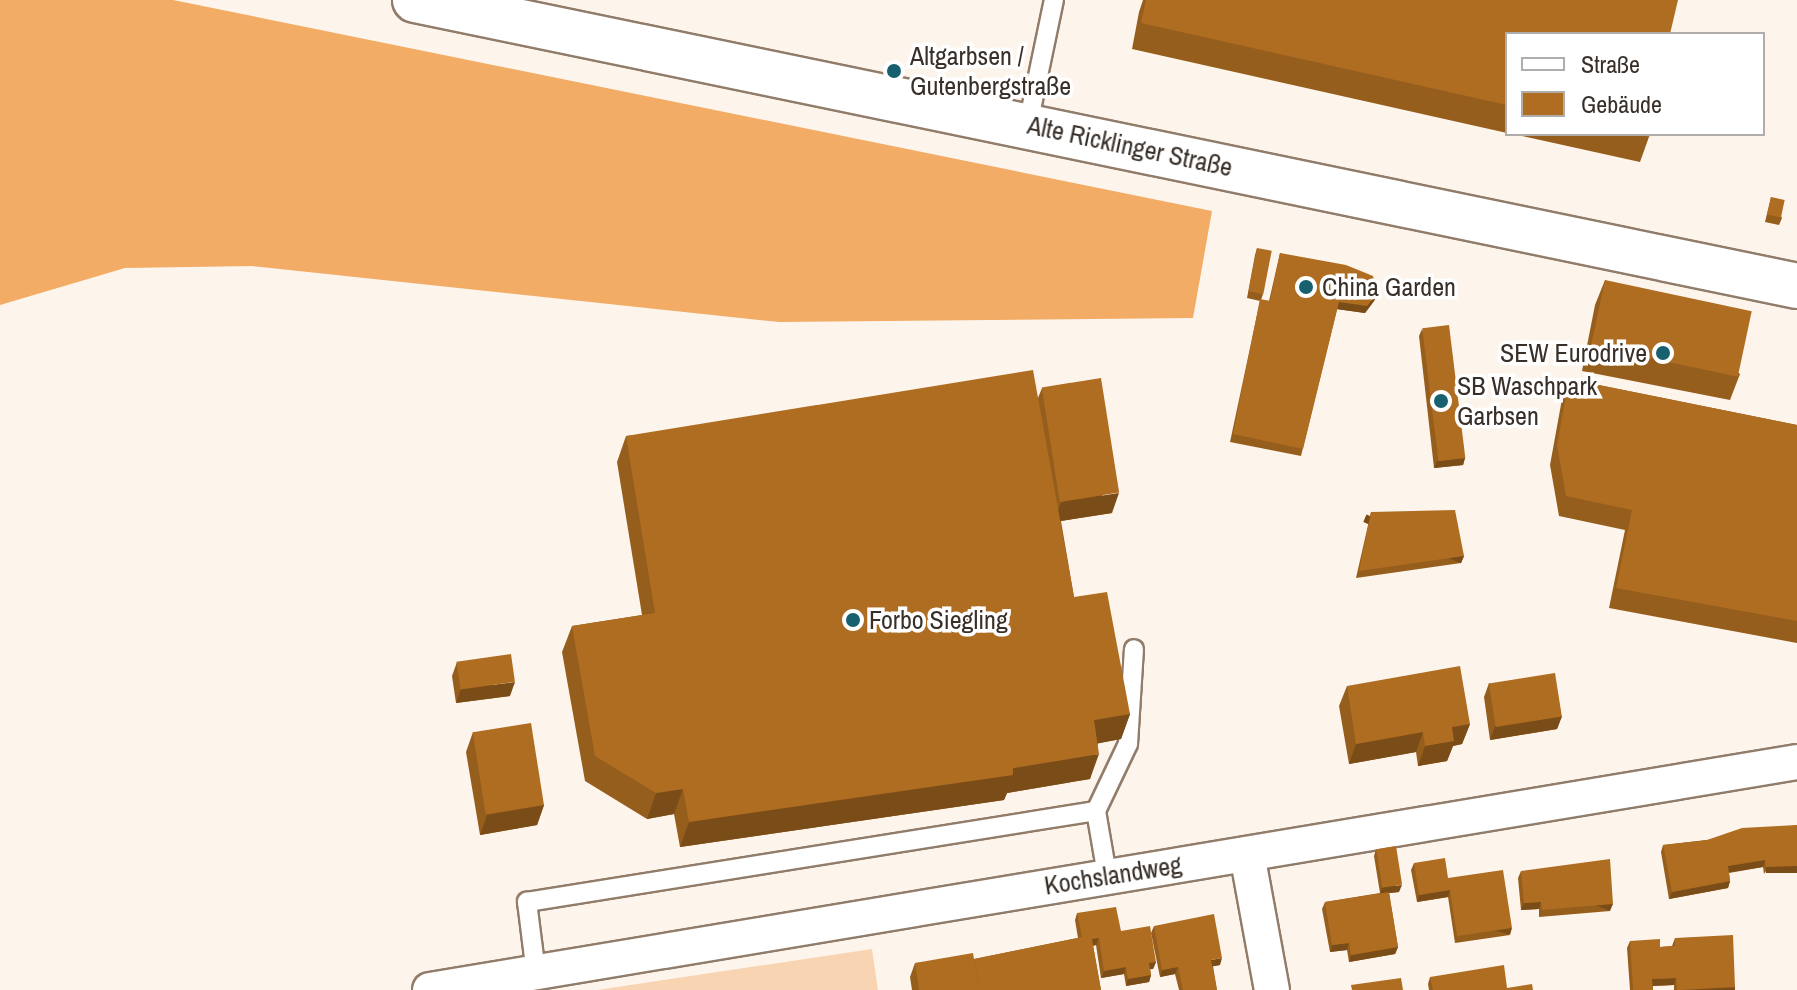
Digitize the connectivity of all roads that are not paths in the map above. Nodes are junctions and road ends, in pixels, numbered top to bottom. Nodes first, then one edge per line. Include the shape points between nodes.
1 (415, 0) edge
2 (1054, 0) edge
3 (1028, 124) junction
4 (1797, 286) edge
5 (1134, 649) dead end
6 (1797, 762) edge
7 (1096, 811) junction
8 (1247, 854) junction
9 (1107, 875) junction
10 (536, 973) junction
11 (430, 990) edge
12 (1272, 990) edge

1 - 3 street, Alte Ricklinger Straße
2 - 3 lane
3 - 4 street, Alte Ricklinger Straße
5 - 7 lane via 1128,744
6 - 8 street, Kochslandweg
7 - 9 lane
7 - 10 lane via 527,902
8 - 9 street, Kochslandweg
8 - 12 street
9 - 10 street, Kochslandweg
10 - 11 street, Kochslandweg

